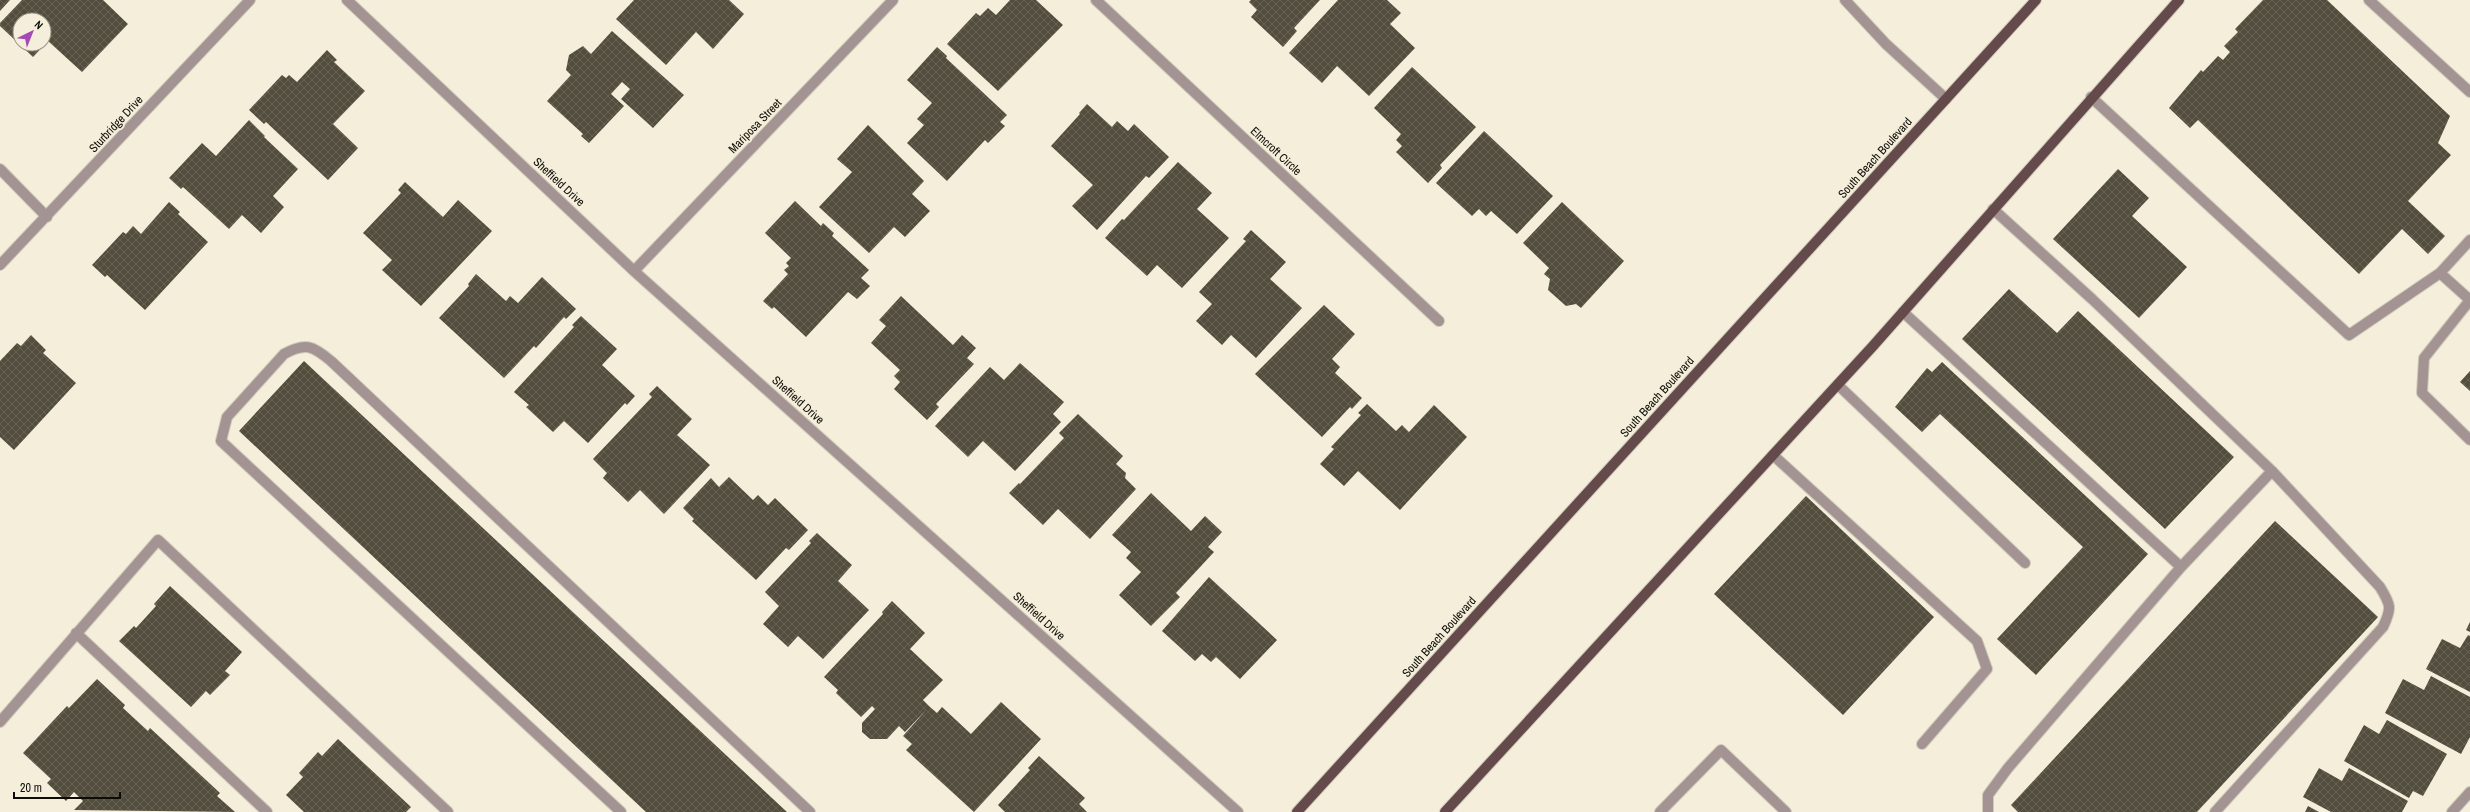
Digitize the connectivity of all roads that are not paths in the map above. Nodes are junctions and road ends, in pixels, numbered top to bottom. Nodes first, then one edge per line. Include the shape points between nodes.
1 (250, 0) edge
2 (347, 0) edge
3 (893, 0) edge
4 (1096, 0) edge
5 (1846, 0) edge
6 (2036, 0) edge
7 (2178, 0) edge
8 (2369, 0) edge
9 (2470, 92) edge
10 (2091, 97) junction
11 (1946, 99) junction
12 (0, 169) edge
13 (1993, 209) junction
14 (47, 217) junction
15 (2470, 240) edge
16 (0, 265) edge
17 (634, 271) junction
18 (2440, 273) junction
19 (1903, 312) junction
20 (1439, 321) dead end
21 (1838, 385) junction
22 (2470, 440) edge
23 (1773, 455) junction
24 (2272, 471) junction
25 (2025, 563) dead end
26 (2181, 567) junction
27 (76, 633) junction
28 (0, 722) edge
29 (1922, 744) dead end
30 (2470, 792) edge
31 (267, 812) edge
32 (448, 812) edge
33 (622, 812) edge
34 (810, 812) edge
35 (1238, 812) edge
36 (1297, 812) edge
37 (1445, 812) edge
38 (1660, 812) edge
39 (1786, 812) edge
40 (1988, 812) edge
41 (2215, 812) edge
42 (2452, 812) edge

1 - 14 street, Sturbridge Drive
2 - 17 street, Sheffield Drive
3 - 17 street, Mariposa Street
4 - 20 street, Elmcroft Circle
5 - 11 street via 1886,44
6 - 11 main road, South Beach Boulevard
7 - 10 main road
8 - 9 street
10 - 13 main road
10 - 18 street via 2349,335
11 - 36 main road, South Beach Boulevard
12 - 14 street
13 - 19 main road
13 - 24 street via 2092,299
14 - 16 street, Sturbridge Drive
15 - 18 street
17 - 35 street, Sheffield Drive
18 - 22 street via 2470,300 2424,358 2422,393
19 - 21 main road
19 - 26 street
21 - 23 main road
21 - 25 street
23 - 29 street via 1977,641 1987,668
23 - 37 main road
24 - 26 street
24 - 41 street via 2380,588 2390,603 2390,613 2383,627
26 - 40 street via 2008,768 1988,795
27 - 28 street
27 - 31 street
27 - 32 street via 158,540
30 - 42 street
33 - 34 street via 221,441 227,417 284,354 308,346 331,361
38 - 39 street via 1721,750

